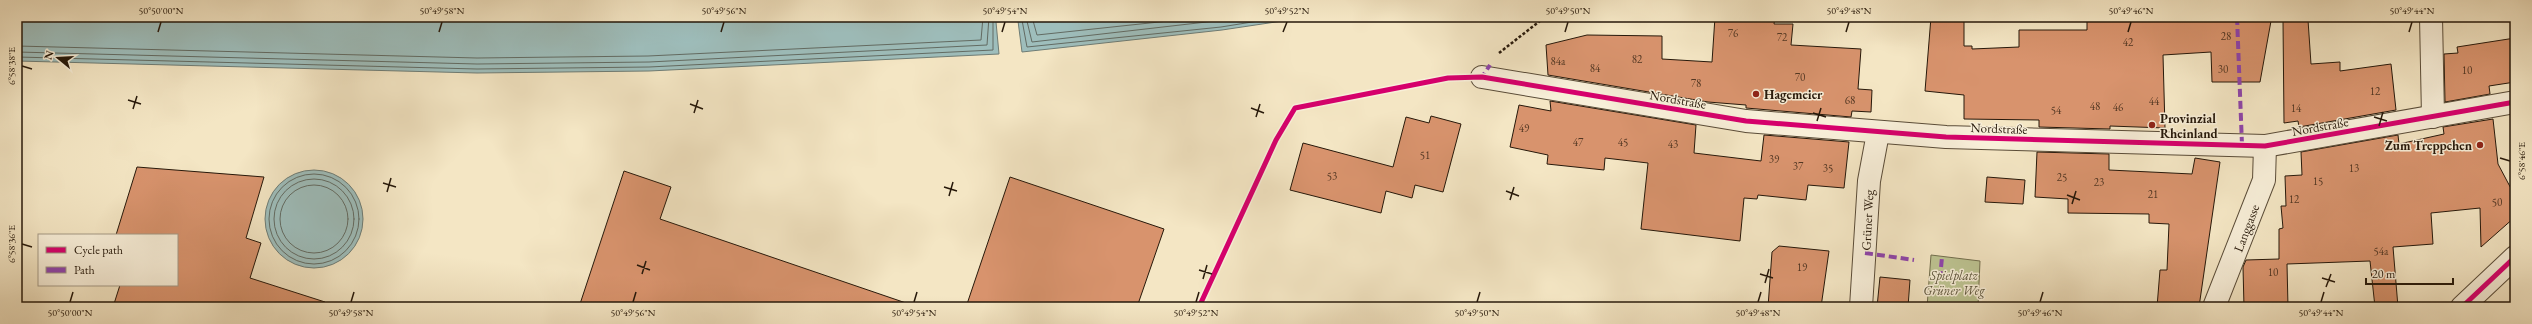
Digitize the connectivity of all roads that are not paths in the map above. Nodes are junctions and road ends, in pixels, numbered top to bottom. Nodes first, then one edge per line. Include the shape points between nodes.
1 (2431, 17) edge
2 (1482, 76) dead end
3 (2515, 102) edge
4 (2433, 117) junction
5 (1878, 133) junction
6 (2265, 146) junction
7 (2515, 257) edge
8 (1861, 307) edge
9 (2214, 307) edge
10 (2462, 307) edge

1 - 4 street
2 - 5 street, Nordstraße via 1746,121
3 - 4 street, Nordstraße
4 - 6 street, Nordstraße
5 - 6 street, Nordstraße
5 - 8 street, Grüner Weg via 1869,181
6 - 9 street, Langgasse via 2264,180
7 - 10 street

